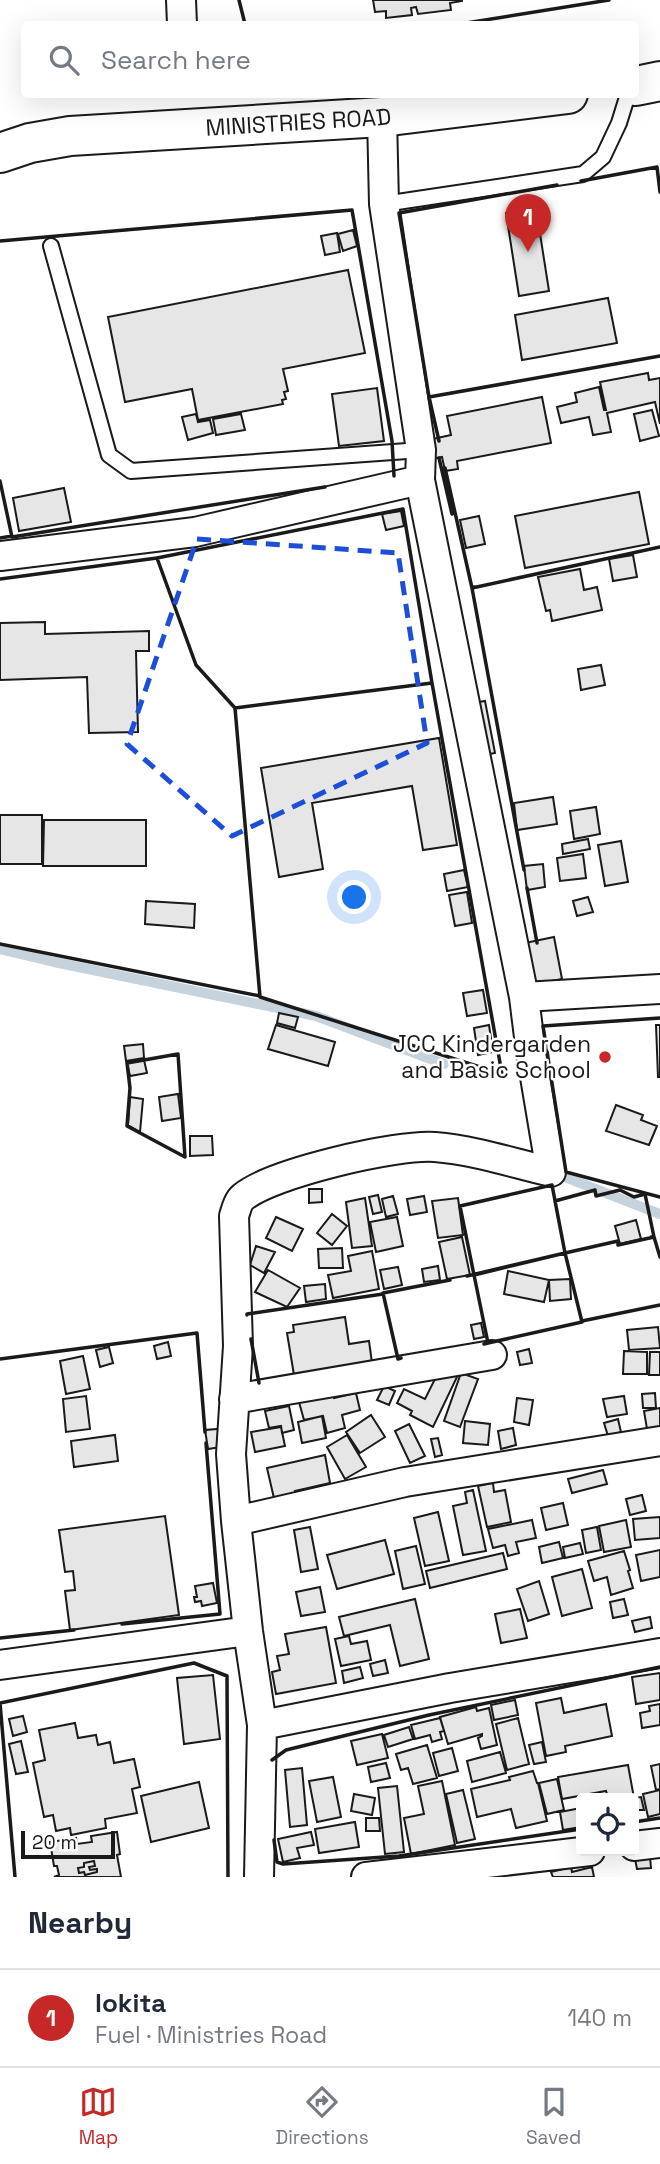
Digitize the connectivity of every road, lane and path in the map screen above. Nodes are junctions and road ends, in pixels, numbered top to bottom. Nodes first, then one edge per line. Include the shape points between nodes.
1 (181, 0) edge
2 (182, 21) edge
3 (660, 81) edge
4 (639, 85) edge
5 (536, 98) edge
6 (627, 98) edge
7 (383, 117) junction
8 (10, 145) edge
9 (384, 205) junction
10 (51, 246) dead end
11 (421, 450) junction
12 (420, 480) junction
13 (0, 556) edge
14 (660, 989) edge
15 (524, 997) junction
16 (492, 1354) dead end
17 (234, 1399) junction
18 (660, 1441) edge
19 (236, 1521) junction
20 (248, 1631) junction
21 (660, 1653) edge
22 (0, 1665) edge
23 (262, 1725) junction
24 (660, 1843) edge
25 (639, 1845) edge
26 (576, 1853) edge
27 (259, 1877) edge
28 (366, 1877) edge

1 - 2 street
3 - 4 main road
5 - 7 main road, MINISTRIES ROAD
6 - 9 lane via 604,156 583,174
7 - 8 main road, MINISTRIES ROAD via 70,136
7 - 9 street
9 - 11 street
10 - 11 lane via 109,455 131,471
11 - 12 street
12 - 13 street via 194,532
12 - 15 street
14 - 15 street
15 - 17 street via 551,1172 433,1147 327,1164 262,1186 241,1199 234,1216 238,1346
16 - 17 street
17 - 19 street via 231,1454
18 - 19 street via 405,1482
19 - 20 street
20 - 22 street
20 - 23 street
21 - 23 street
23 - 27 street
24 - 25 street
26 - 28 street

